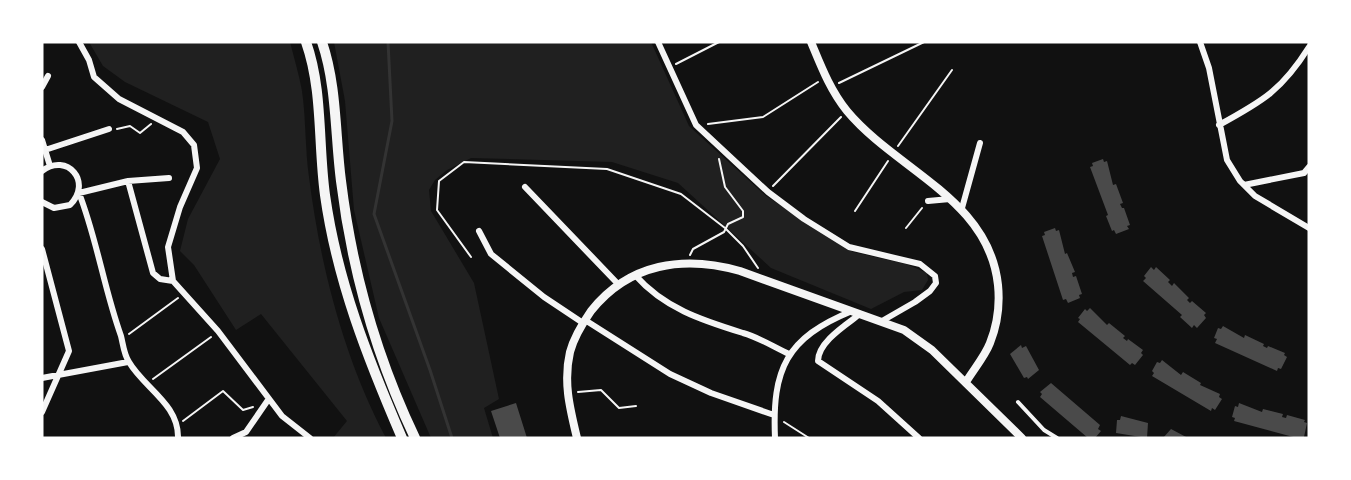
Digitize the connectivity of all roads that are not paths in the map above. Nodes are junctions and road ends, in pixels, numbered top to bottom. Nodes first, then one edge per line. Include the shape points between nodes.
1 (79, 42) edge
2 (306, 42) edge
3 (322, 42) edge
4 (658, 42) edge
5 (811, 42) edge
6 (1200, 42) edge
7 (1309, 47) edge
8 (48, 76) dead end
9 (42, 87) edge
10 (1219, 124) junction
11 (109, 129) road end
12 (42, 140) edge
13 (980, 142) dead end
14 (45, 150) junction
15 (50, 166) junction
16 (1309, 167) edge
17 (42, 171) edge
18 (169, 178) dead end
19 (128, 182) junction
20 (1244, 185) junction
21 (525, 187) dead end
22 (79, 193) junction
23 (951, 199) junction
24 (928, 201) road end
25 (43, 204) edge
26 (962, 208) junction
27 (1308, 227) edge
28 (479, 231) dead end
29 (42, 249) edge
30 (635, 274) junction
31 (173, 281) junction
32 (618, 284) junction
33 (856, 312) junction
34 (584, 321) junction
35 (882, 321) junction
36 (789, 354) junction
37 (128, 362) junction
38 (61, 373) junction
39 (42, 378) edge
40 (966, 382) junction
41 (266, 402) junction
42 (1018, 402) dead end
43 (42, 412) edge
44 (774, 415) junction
45 (178, 438) edge
46 (233, 438) edge
47 (309, 438) edge
48 (402, 438) edge
49 (415, 438) edge
50 (577, 438) edge
51 (775, 438) edge
52 (919, 438) edge
53 (1022, 438) edge
54 (1058, 438) edge

1 - 31 street via 94,77 119,99 183,132 194,145 197,168 168,247
2 - 48 main road via 315,67 326,196 342,276 360,338
3 - 49 main road via 329,62 340,180 362,301
4 - 35 street via 696,125 768,192 849,248 913,262 935,276 936,283 930,291
5 - 23 street via 826,78 847,111 893,154
6 - 10 street
7 - 10 street via 1283,83 1262,102
8 - 9 street
10 - 20 street via 1227,160
11 - 14 street
12 - 14 street
13 - 26 street
14 - 15 street
15 - 17 street
15 - 22 street via 63,165 73,170 78,177
16 - 20 street via 1304,173
18 - 19 street
19 - 22 street
19 - 31 street via 153,273
20 - 27 street via 1269,206
21 - 32 street
22 - 25 street via 70,205 59,208
22 - 37 street
23 - 24 street
23 - 26 street
26 - 40 street via 981,230 996,265 1000,309 990,344
28 - 34 street via 491,254 543,297
29 - 38 street via 69,351
30 - 32 street
30 - 33 street via 658,265 717,264
30 - 36 street via 663,301 687,315
31 - 41 street via 218,331
32 - 34 street
33 - 35 street
33 - 36 street via 827,321 801,339
33 - 52 street via 818,353 819,361 878,401
34 - 44 street via 670,374
34 - 50 street via 570,351 567,393
35 - 40 street via 904,330 932,350
36 - 44 street via 780,371
37 - 38 street
37 - 45 street via 170,410
38 - 39 street
38 - 43 street
40 - 53 street
41 - 46 street via 246,432
41 - 47 street
42 - 54 lane via 1044,430
44 - 51 street

